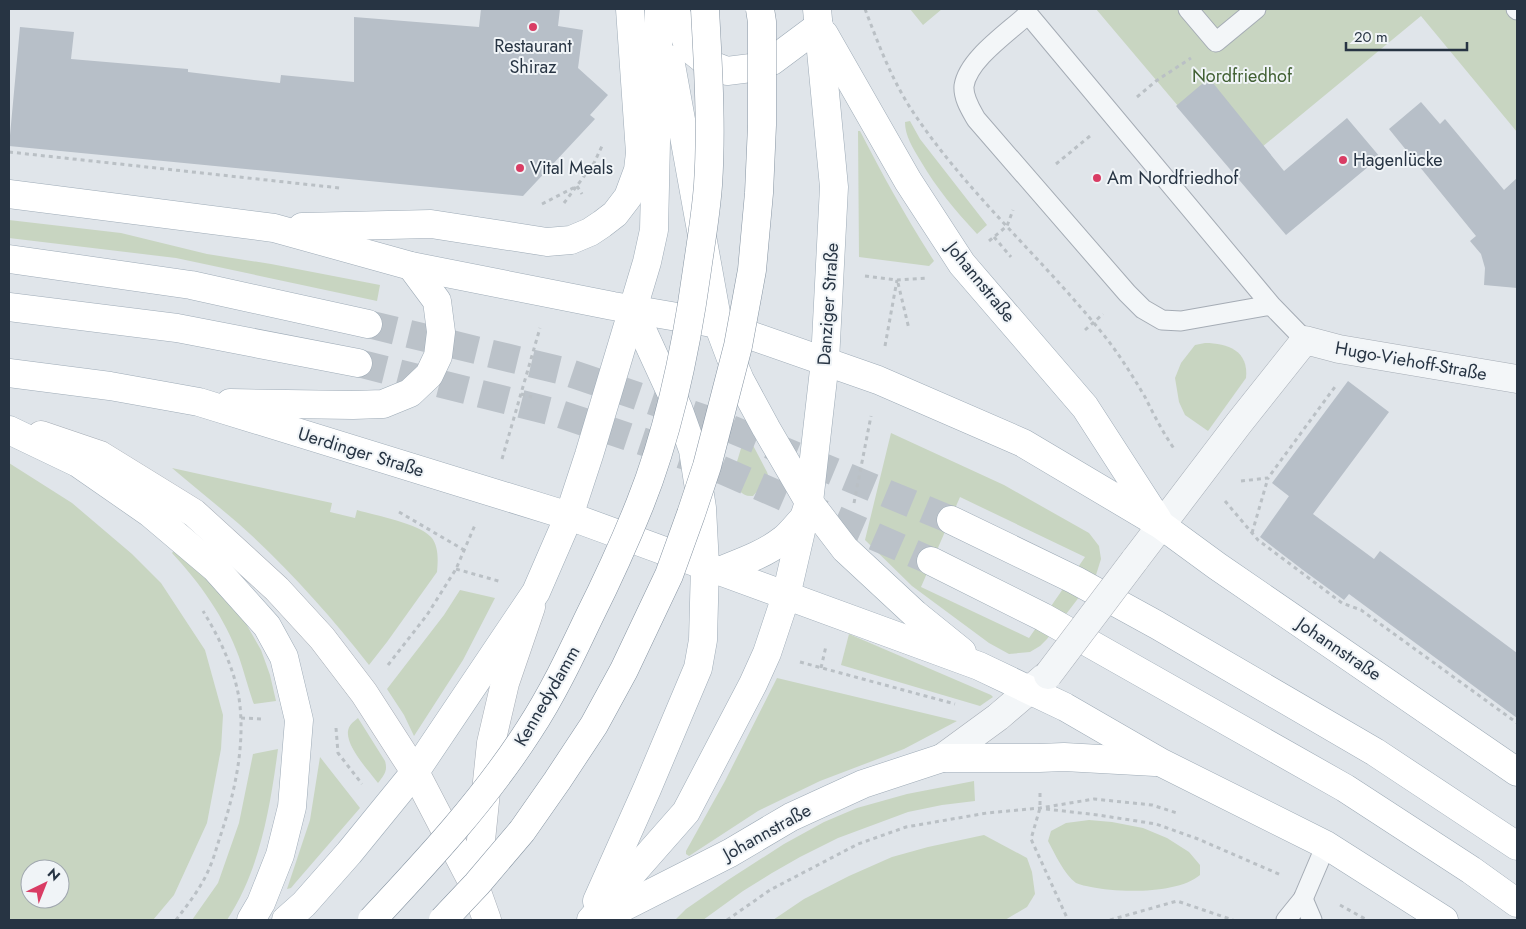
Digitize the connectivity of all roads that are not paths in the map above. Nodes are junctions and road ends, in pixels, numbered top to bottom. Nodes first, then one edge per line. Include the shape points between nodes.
1 (630, 9) edge
2 (660, 9) edge
3 (675, 9) edge
4 (705, 9) edge
5 (760, 9) edge
6 (1188, 9) edge
7 (1256, 9) edge
8 (1026, 12) edge
9 (818, 17) edge
10 (9, 194) edge
11 (274, 228) junction
12 (9, 259) edge
13 (411, 266) junction
14 (1271, 305) junction
15 (9, 307) edge
16 (633, 310) junction
17 (368, 324) tunnel mouth
18 (718, 324) junction
19 (1305, 340) junction
20 (825, 361) junction
21 (358, 363) tunnel mouth
22 (9, 373) edge
23 (1517, 379) edge
24 (198, 402) junction
25 (9, 424) edge
26 (9, 430) edge
27 (806, 510) junction
28 (569, 516) junction
29 (951, 520) tunnel mouth
30 (1161, 525) junction
31 (931, 561) tunnel mouth
32 (712, 568) junction
33 (536, 592) junction
34 (786, 596) junction
35 (978, 666) junction
36 (1039, 683) junction
37 (942, 758) junction
38 (1162, 763) junction
39 (415, 772) junction
40 (1517, 772) edge
41 (1326, 845) junction
42 (1517, 846) edge
43 (476, 889) junction
44 (1305, 893) junction
45 (1517, 903) edge
46 (251, 920) edge
47 (286, 920) edge
48 (372, 920) edge
49 (443, 920) edge
50 (487, 920) edge
51 (590, 920) edge
52 (598, 920) edge
53 (1286, 920) edge
54 (1312, 920) edge
55 (1444, 920) edge

1 - 11 main road via 640,153 638,170 628,197 615,214 590,232 570,240 547,242 431,224
2 - 16 main road via 654,230
2 - 18 main road, Johannstraße
3 - 9 main road via 689,48 709,64 727,71 772,61
4 - 48 main road, Kennedydamm, bridge via 708,186 678,380 641,502 572,655 530,730 486,792 442,845
5 - 49 main road, bridge via 762,125 752,270 738,346 707,466 669,575 594,725 522,831
6 - 7 lane via 1216,42
8 - 14 lane
8 - 14 lane via 976,60 968,73 964,88 976,119 1143,309 1162,320 1181,321
9 - 20 main road, Danziger Straße via 834,187
9 - 30 main road, Johannstraße via 908,181 962,264 1086,407
10 - 11 main road
11 - 13 main road
12 - 17 main road via 191,285
13 - 16 main road
13 - 24 main road via 437,301 441,332 438,356 429,375 410,393 383,404
14 - 19 lane
15 - 21 main road via 177,328
16 - 18 main road, Johannstraße
16 - 28 main road
16 - 32 main road via 678,408 693,450
18 - 20 main road, Johannstraße
18 - 27 main road, Johannstraße via 740,380
19 - 23 street, Hugo-Viehoff-Straße via 1339,349
19 - 30 street, Johannstraße
20 - 27 main road, Danziger Straße
20 - 30 main road, Johannstraße via 878,380 1023,443
22 - 24 main road, Uerdinger Straße
24 - 28 main road, Uerdinger Straße
25 - 39 main road via 100,455 194,513 277,589 322,638 364,693
26 - 46 main road via 78,464 150,513 215,568 267,626 284,657 299,720 292,807 280,855
27 - 32 main road via 784,538 764,552 744,562
27 - 34 main road, Danziger Straße
27 - 35 main road, Johannstraße via 915,614
28 - 32 main road, Uerdinger Straße
28 - 33 main road
29 - 42 main road via 1075,580 1158,625 1375,752
30 - 36 street, Johannstraße, bridge
30 - 40 main road, Johannstraße
31 - 45 main road via 1052,622 1345,788
32 - 34 main road, Johannstraße
32 - 51 main road via 698,668
33 - 39 main road
33 - 43 main road via 506,683 491,743
34 - 35 main road, Johannstraße
34 - 51 main road via 753,684 686,812
35 - 36 main road, Johannstraße
36 - 37 street, Johannstraße
36 - 38 main road, Johannstraße via 1065,707
37 - 38 main road, Johannstraße via 1064,757
37 - 52 main road, Johannstraße via 863,784 791,817 730,853
38 - 41 main road, Johannstraße
39 - 43 main road
39 - 47 main road via 349,853
41 - 44 lane
41 - 55 main road, Johannstraße
43 - 50 main road
44 - 53 lane
44 - 54 lane

